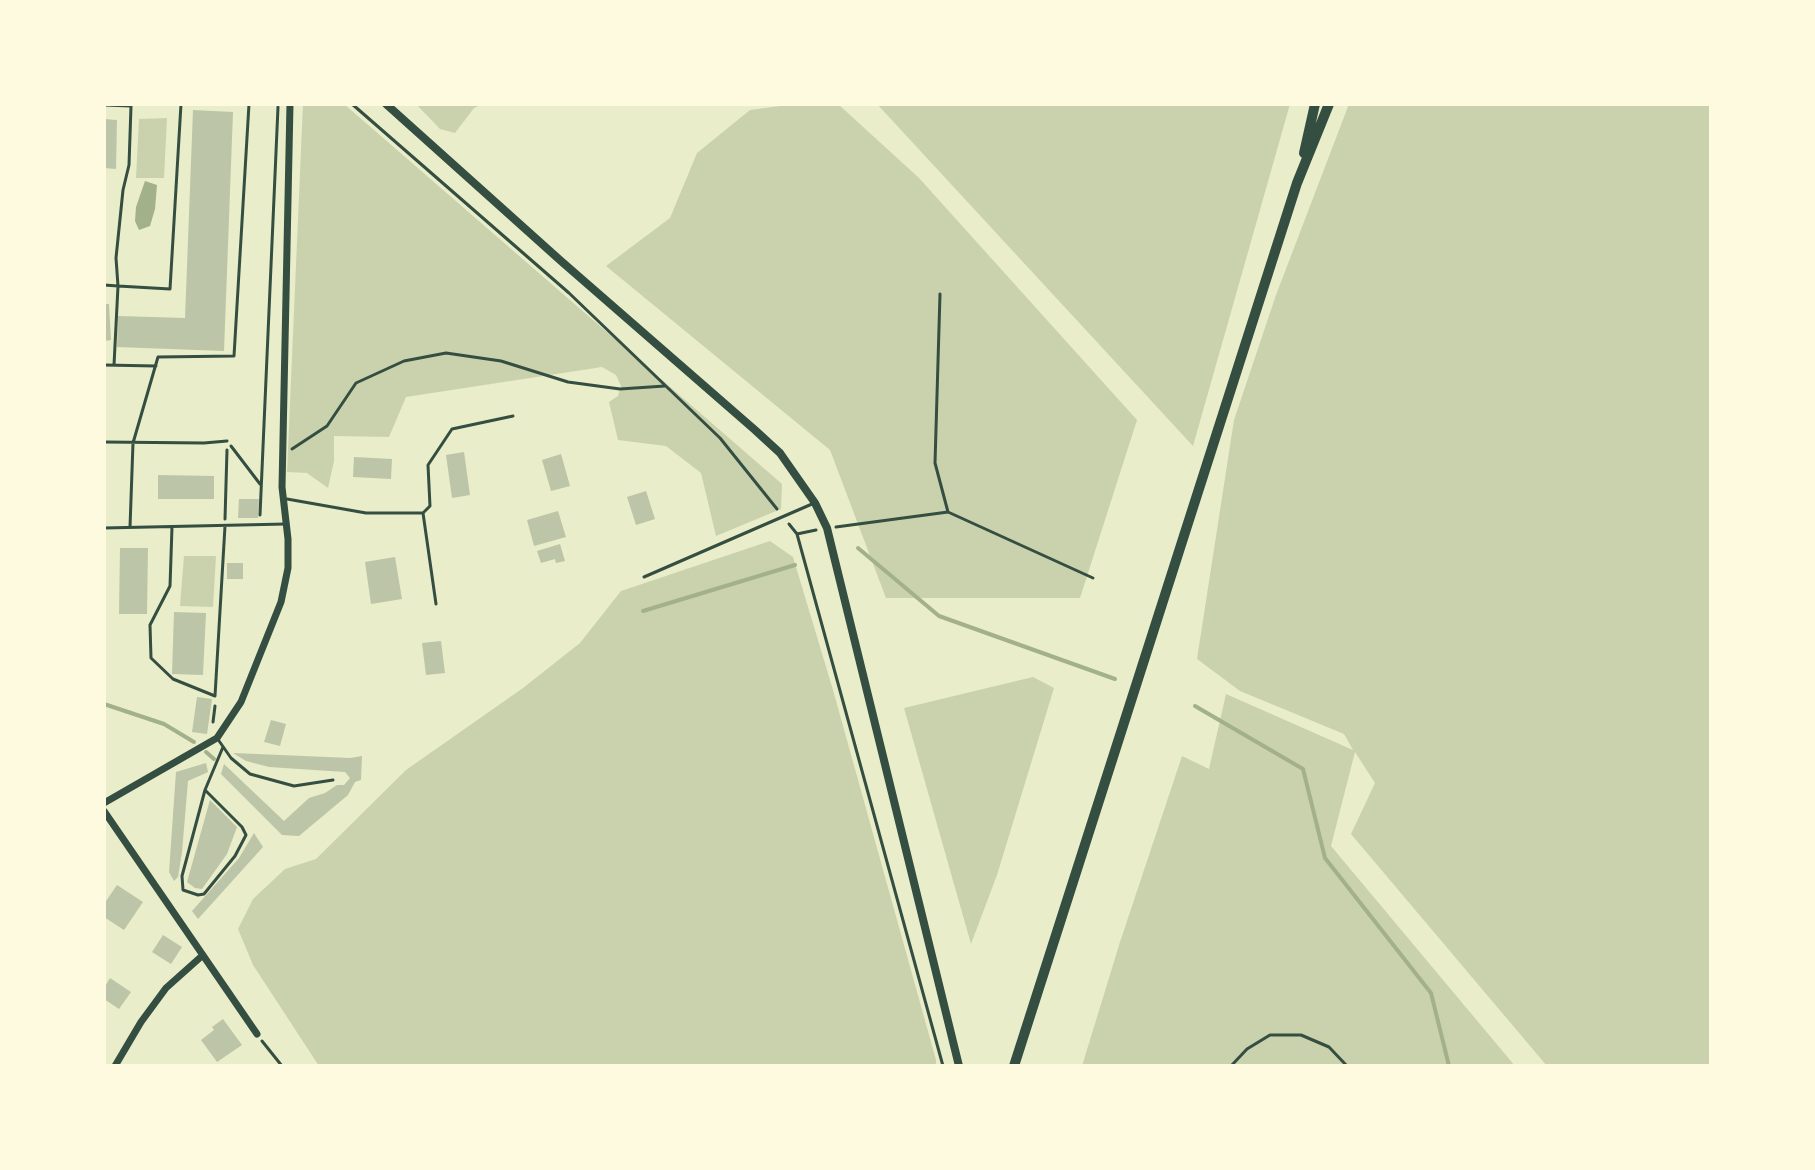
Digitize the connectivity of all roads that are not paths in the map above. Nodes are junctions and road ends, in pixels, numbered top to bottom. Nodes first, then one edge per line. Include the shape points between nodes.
1 (181, 104) edge
2 (249, 104) edge
3 (290, 104) edge
4 (386, 104) edge
5 (1315, 104) edge
6 (1329, 104) edge
7 (104, 105) edge
8 (1297, 183) junction
9 (104, 285) edge
10 (118, 286) junction
11 (104, 365) edge
12 (114, 365) junction
13 (156, 366) junction
14 (513, 416) dead end
15 (227, 441) road end
16 (104, 442) edge
17 (133, 443) junction
18 (283, 498) junction
19 (815, 503) junction
20 (423, 513) junction
21 (286, 524) junction
22 (225, 526) junction
23 (130, 527) junction
24 (172, 527) junction
25 (104, 528) edge
26 (644, 577) dead end
27 (436, 604) dead end
28 (214, 740) junction
29 (223, 747) junction
30 (333, 780) dead end
31 (205, 790) junction
32 (104, 803) edge
33 (104, 811) edge
34 (203, 955) junction
35 (257, 1034) road end
36 (115, 1066) edge
37 (959, 1066) edge
38 (1014, 1066) edge

1 - 10 lane via 170,289
2 - 13 lane via 234,356 158,357
3 - 18 street
4 - 19 street via 780,453
5 - 8 main road
6 - 8 main road
7 - 10 lane via 131,106 116,258
8 - 38 main road
9 - 10 lane
10 - 12 lane
11 - 12 lane
12 - 13 lane
13 - 17 lane
14 - 20 lane via 452,429 428,465 430,506
15 - 17 lane
16 - 17 lane
17 - 23 lane
18 - 20 lane via 366,513
18 - 21 street
19 - 26 lane
19 - 37 street via 827,528
20 - 27 lane
21 - 22 lane
21 - 28 street via 288,568 281,602 241,702
22 - 24 lane
22 - 24 lane via 215,696 173,679 151,658 150,625 170,586
23 - 24 lane
23 - 25 lane
28 - 29 lane
28 - 32 street
29 - 30 lane via 250,774 294,786
29 - 31 lane
31 - 31 lane via 182,876 183,890 198,895 204,894 246,835
33 - 34 street
34 - 35 street
34 - 36 street via 166,988

